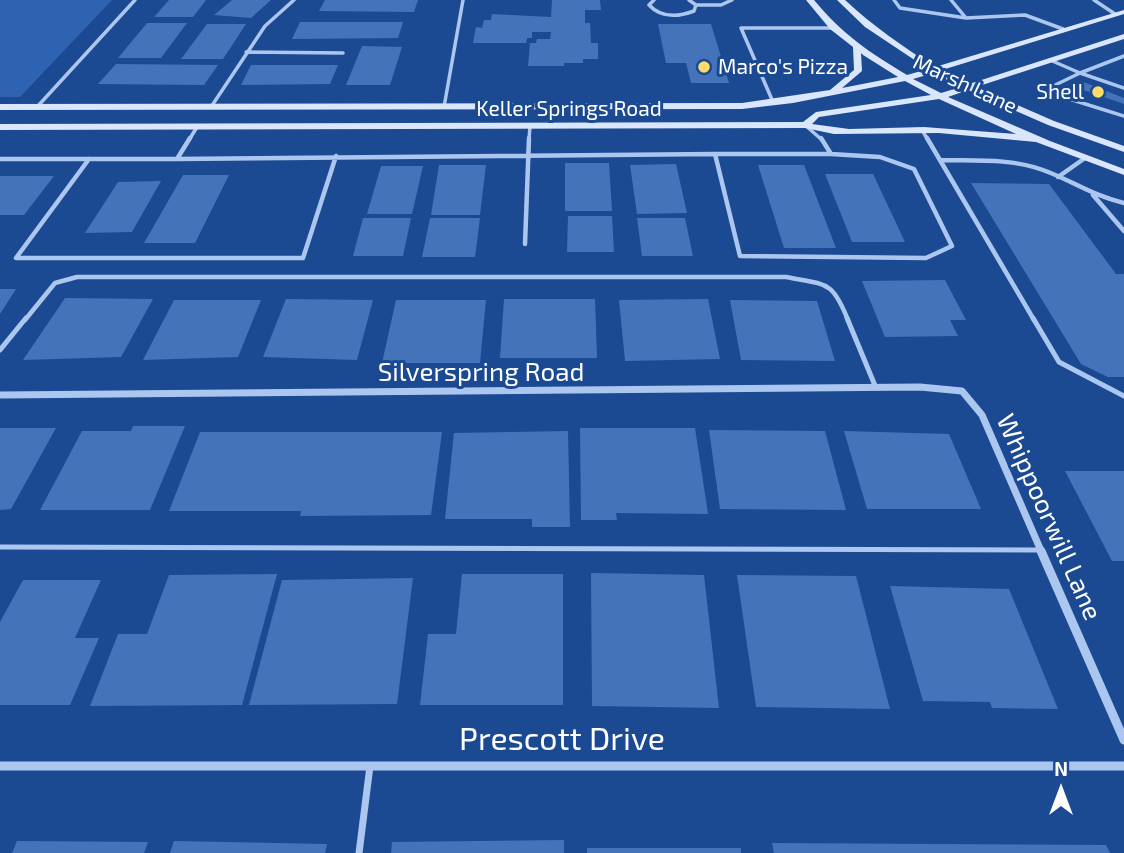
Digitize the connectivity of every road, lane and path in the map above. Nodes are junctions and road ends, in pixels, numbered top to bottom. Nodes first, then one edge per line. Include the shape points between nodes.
1 (135, 0) edge
2 (294, 0) edge
3 (463, 0) edge
4 (653, 0) edge
5 (689, 0) edge
6 (732, 0) edge
7 (810, 0) edge
8 (841, 0) edge
9 (894, 0) edge
10 (951, 0) edge
11 (1094, 0) edge
12 (696, 5) junction
13 (1119, 13) edge
14 (966, 18) junction
15 (832, 28) junction
16 (1063, 29) junction
17 (1124, 36) edge
18 (856, 48) junction
19 (246, 52) junction
20 (343, 53) dead end
21 (1124, 55) edge
22 (1050, 60) junction
23 (936, 69) junction
24 (1080, 73) junction
25 (907, 78) junction
26 (968, 88) junction
27 (1124, 88) edge
28 (833, 91) junction
29 (941, 96) junction
30 (773, 102) junction
31 (0, 107) edge
32 (37, 107) junction
33 (211, 107) junction
34 (444, 107) junction
35 (682, 108) junction
36 (1124, 117) edge
37 (806, 125) junction
38 (563, 126) junction
39 (0, 127) edge
40 (197, 127) junction
41 (530, 127) junction
42 (921, 130) junction
43 (1042, 140) junction
44 (1124, 149) edge
45 (715, 154) junction
46 (831, 154) junction
47 (529, 155) junction
48 (336, 156) junction
49 (1085, 158) junction
50 (0, 159) edge
51 (89, 159) junction
52 (177, 159) junction
53 (940, 160) junction
54 (1124, 172) edge
55 (1058, 177) junction
56 (1093, 195) junction
57 (1124, 203) edge
58 (1124, 231) edge
59 (525, 244) dead end
60 (0, 350) edge
61 (876, 388) junction
62 (962, 391) joint
63 (0, 395) edge
64 (1124, 396) edge
65 (0, 547) edge
66 (1041, 550) junction
67 (1124, 740) edge
68 (0, 766) edge
69 (370, 766) junction
70 (1124, 766) edge
71 (359, 853) edge

1 - 32 lane
2 - 19 lane via 265,26
3 - 34 lane
4 - 12 lane via 650,8 666,15 689,13
5 - 12 lane
6 - 12 lane
7 - 15 main road, Marsh Lane
8 - 23 main road, Marsh Lane via 878,34
9 - 14 lane via 900,8
10 - 14 lane
11 - 13 lane
13 - 16 main road, Keller Springs Road
14 - 16 lane via 1025,15
15 - 18 main road, Marsh Lane
15 - 30 lane via 741,28
16 - 23 main road, Keller Springs Road
17 - 22 main road, Keller Springs Road
18 - 25 main road, Marsh Lane
18 - 28 main road via 858,71
19 - 20 lane
19 - 33 lane
21 - 24 lane
22 - 24 lane
22 - 26 main road, Keller Springs Road
23 - 25 main road, Keller Springs Road
23 - 26 main road, Marsh Lane
24 - 27 lane
24 - 36 lane via 1049,88
25 - 28 main road, Keller Springs Road
25 - 29 main road, Marsh Lane
26 - 29 main road, Keller Springs Road
26 - 44 main road, Marsh Lane
28 - 30 main road, Keller Springs Road
29 - 37 main road, Keller Springs Road via 816,115
29 - 43 main road, Marsh Lane
30 - 35 main road, Keller Springs Road
31 - 32 main road, Keller Springs Road
32 - 33 main road, Keller Springs Road
33 - 34 main road, Keller Springs Road
33 - 40 main road
34 - 35 main road, Keller Springs Road
35 - 38 main road via 663,116 588,118
37 - 38 main road, Keller Springs Road
37 - 42 main road via 830,132
37 - 46 lane
38 - 41 main road, Keller Springs Road
39 - 40 main road, Keller Springs Road
40 - 41 main road, Keller Springs Road
40 - 52 lane
41 - 47 lane
42 - 43 main road
42 - 53 lane
43 - 49 main road, Marsh Lane
45 - 46 lane
45 - 46 lane via 740,256 926,258 952,246 914,169 880,157
45 - 47 lane
47 - 48 lane
47 - 59 lane
48 - 51 lane via 303,258 16,258
48 - 52 lane
49 - 54 main road, Marsh Lane
49 - 55 lane
50 - 51 lane
51 - 52 lane
53 - 55 lane via 1008,161
53 - 64 lane via 1059,362
55 - 56 lane
56 - 57 lane
56 - 58 lane
60 - 61 lane via 55,283 76,277 786,277 822,284 837,293
61 - 62 street, Silverspring Road
61 - 63 street, Silverspring Road
62 - 66 street, Whippoorwill Lane via 982,415
65 - 66 lane
66 - 67 street, Whippoorwill Lane
68 - 69 street, Prescott Drive
69 - 70 street, Prescott Drive
69 - 71 lane

